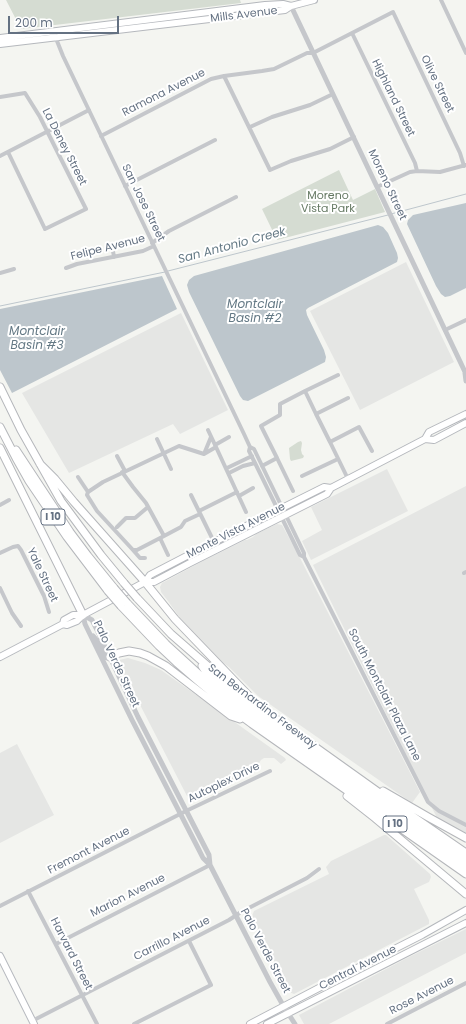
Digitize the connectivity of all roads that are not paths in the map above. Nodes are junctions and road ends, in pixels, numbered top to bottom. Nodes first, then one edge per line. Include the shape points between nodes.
1 (314, 0) edge
2 (441, 0) edge
3 (291, 6) junction
4 (393, 12) joint
5 (352, 33) junction
6 (55, 35) junction
7 (0, 38) edge
8 (466, 40) edge
9 (461, 42) junction
10 (0, 44) edge
11 (313, 53) junction
12 (466, 53) edge
13 (224, 76) junction
14 (333, 94) junction
15 (0, 97) edge
16 (89, 110) junction
17 (250, 127) junction
18 (47, 131) junction
19 (101, 136) junction
20 (354, 137) junction
21 (215, 140) dead end
22 (8, 152) junction
23 (0, 156) edge
24 (465, 166) edge
25 (417, 171) junction
26 (125, 186) junction
27 (377, 187) junction
28 (236, 197) dead end
29 (153, 244) junction
30 (112, 245) dead end
31 (114, 257) junction
32 (66, 268) dead end
33 (14, 269) dead end
34 (0, 274) edge
35 (466, 320) edge
36 (445, 330) junction
37 (466, 373) edge
38 (338, 375) dead end
39 (466, 381) edge
40 (0, 387) edge
41 (305, 391) junction
42 (348, 398) dead end
43 (316, 414) junction
44 (466, 414) edge
45 (466, 423) edge
46 (0, 427) edge
47 (208, 430) dead end
48 (211, 437) junction
49 (229, 438) dead end
50 (157, 439) dead end
51 (426, 440) junction
52 (330, 442) junction
53 (216, 446) junction
54 (250, 447) junction
55 (0, 448) edge
56 (372, 452) dead end
57 (164, 453) junction
58 (204, 454) junction
59 (117, 456) dead end
60 (252, 456) junction
61 (277, 458) junction
62 (338, 459) junction
63 (255, 463) junction
64 (40, 464) junction
65 (262, 466) junction
66 (226, 468) junction
67 (171, 469) dead end
68 (123, 472) junction
69 (229, 473) junction
70 (78, 476) dead end
71 (302, 476) dead end
72 (348, 479) junction
73 (253, 488) dead end
74 (331, 488) junction
75 (293, 491) dead end
76 (87, 494) junction
77 (191, 494) dead end
78 (238, 494) junction
79 (9, 500) dead end
80 (0, 505) edge
81 (148, 507) junction
82 (280, 509) junction
83 (200, 512) junction
84 (246, 512) dead end
85 (283, 516) junction
86 (117, 527) dead end
87 (162, 537) junction
88 (214, 542) junction
89 (133, 550) junction
90 (0, 553) edge
91 (168, 555) dead end
92 (145, 558) dead end
93 (145, 582) junction
94 (0, 588) edge
95 (124, 605) junction
96 (49, 612) dead end
97 (83, 615) junction
98 (21, 626) dead end
99 (89, 631) junction
100 (0, 657) edge
101 (110, 657) junction
102 (196, 657) junction
103 (263, 710) junction
104 (252, 724) junction
105 (270, 771) dead end
106 (348, 771) junction
107 (324, 774) junction
108 (186, 811) junction
109 (180, 814) junction
110 (466, 825) edge
111 (466, 838) edge
112 (466, 853) edge
113 (466, 861) edge
114 (210, 865) junction
115 (466, 867) edge
116 (319, 869) dead end
117 (466, 874) edge
118 (28, 891) junction
119 (466, 894) edge
120 (0, 906) edge
121 (466, 910) edge
122 (235, 915) junction
123 (466, 923) edge
124 (189, 940) junction
125 (56, 944) junction
126 (0, 956) edge
127 (465, 985) edge
128 (82, 995) junction
129 (284, 1007) junction
130 (288, 1013) junction
131 (33, 1023) edge
132 (97, 1024) edge
133 (134, 1024) edge
134 (250, 1024) edge
135 (267, 1024) edge
136 (295, 1024) edge
137 (387, 1024) edge

1 - 3 main road, Mills Avenue
2 - 9 street
3 - 6 main road, Mills Avenue via 265,5 176,20
3 - 11 street, Moreno Street
4 - 5 street, Ramona Avenue
4 - 24 street, Olive Street
5 - 11 street, Ramona Avenue
5 - 25 street, Highland Street
6 - 7 main road, Mills Avenue
6 - 10 main road, Mills Avenue
6 - 16 street, San Jose Street
8 - 9 street
9 - 12 street
11 - 13 street, Ramona Avenue via 307,53 274,69
11 - 14 street, Moreno Street
13 - 17 street
13 - 19 street, Ramona Avenue via 212,78
14 - 17 street
14 - 20 street, Moreno Street
15 - 18 street, La Deney Street via 25,93
16 - 18 street
16 - 19 street, San Jose Street
17 - 20 street via 270,170 291,160 330,149
18 - 22 street
18 - 22 street, La Deney Street via 86,209 45,229
19 - 26 street, San Jose Street
20 - 27 street, Moreno Street
21 - 26 street
22 - 23 street
24 - 25 street via 440,172
25 - 27 street
26 - 29 street, San Jose Street
27 - 36 street, Moreno Street
28 - 29 street, Felipe Avenue via 169,231
29 - 31 street, Felipe Avenue via 143,251
29 - 54 street, San Jose Street
30 - 31 street
31 - 32 street, Felipe Avenue
33 - 34 street
35 - 36 street
36 - 37 street, Moreno Street
37 - 39 street, Moreno Street
38 - 41 street
40 - 64 highway, San Bernardino Freeway / I 10
41 - 43 street
41 - 61 street via 280,404 280,415 261,426
42 - 43 street
43 - 52 street
44 - 51 main road, Monte Vista Avenue via 429,432
45 - 51 main road, Monte Vista Avenue via 434,440
46 - 95 highway, San Bernardino Freeway / I 10, bridge via 48,510 80,555
47 - 48 street
48 - 53 street
48 - 58 street
49 - 53 street
50 - 57 street
51 - 72 main road, Monte Vista Avenue
52 - 56 street via 359,427
52 - 62 street
53 - 58 street
53 - 66 street
54 - 60 street, San Jose Street
54 - 65 street, San Jose Street via 254,449
55 - 97 highway
57 - 58 street via 179,446
57 - 67 street
57 - 68 street
59 - 68 street
60 - 63 street, San Jose Street
60 - 66 street
61 - 65 street
61 - 75 street
62 - 71 street
62 - 72 street
63 - 69 street
63 - 82 street, San Jose Street
64 - 93 highway
64 - 102 highway, San Bernardino Freeway / I 10, bridge via 61,501 101,555 137,598
65 - 82 street, San Jose Street
66 - 69 street
68 - 76 street
68 - 81 street
69 - 78 street
70 - 76 street
72 - 74 main road, Monte Vista Avenue
73 - 78 street
74 - 82 main road, Monte Vista Avenue via 324,487
74 - 85 main road, Monte Vista Avenue via 327,494
76 - 89 street via 97,511
77 - 83 street
78 - 83 street
78 - 84 street
79 - 80 street
81 - 86 street via 135,518 126,518
81 - 87 street
82 - 85 street, South Montclair Plaza Lane
82 - 88 main road, Monte Vista Avenue
83 - 87 street via 185,521 181,527
83 - 88 street
85 - 93 main road, Monte Vista Avenue via 154,582
85 - 110 street, South Montclair Plaza Lane via 428,802 439,811
87 - 89 street
87 - 91 street
88 - 93 main road, Monte Vista Avenue via 150,575
89 - 92 street via 140,558
90 - 96 street, Yale Street via 18,546 44,596
93 - 97 main road, Monte Vista Avenue
93 - 103 highway via 175,620
94 - 98 street
95 - 104 highway, San Bernardino Freeway / I 10 via 181,667
95 - 115 highway via 210,684 258,722
97 - 99 street, Palo Verde Street
97 - 100 main road, Monte Vista Avenue via 73,615 64,620 63,624
97 - 101 street, Palo Verde Street via 92,620
99 - 101 street via 106,657
99 - 109 street, Palo Verde Street
101 - 104 highway via 129,651 148,656 166,666 231,716
101 - 108 street, Palo Verde Street
102 - 103 highway, San Bernardino Freeway / I 10
102 - 113 highway via 206,672 234,696
103 - 106 highway, San Bernardino Freeway / I 10
104 - 107 highway, San Bernardino Freeway / I 10
105 - 108 street, Autoplex Drive
106 - 111 highway
106 - 112 highway, San Bernardino Freeway / I 10
107 - 117 highway, San Bernardino Freeway / I 10
107 - 119 highway via 350,799
108 - 109 street, Fremont Avenue
108 - 114 street, Palo Verde Street via 209,855
109 - 114 street, Palo Verde Street via 203,858
109 - 118 street, Fremont Avenue
114 - 122 street, Palo Verde Street
114 - 125 street, Marion Avenue
116 - 122 street, Carrillo Avenue via 307,878
118 - 120 street, Fremont Avenue
118 - 125 street, Harvard Street
121 - 129 main road, Central Avenue via 422,936
122 - 124 street, Carrillo Avenue
122 - 129 street, Palo Verde Street
123 - 130 main road, Central Avenue
124 - 128 street, Carrillo Avenue
124 - 133 street via 212,985
125 - 128 street, Harvard Street
126 - 131 main road
127 - 137 street, Rose Avenue
128 - 131 street, Carrillo Avenue
128 - 132 street, Harvard Street
129 - 130 street, Palo Verde Street
129 - 134 main road, Central Avenue
130 - 135 main road, Central Avenue
130 - 136 street, Palo Verde Street

